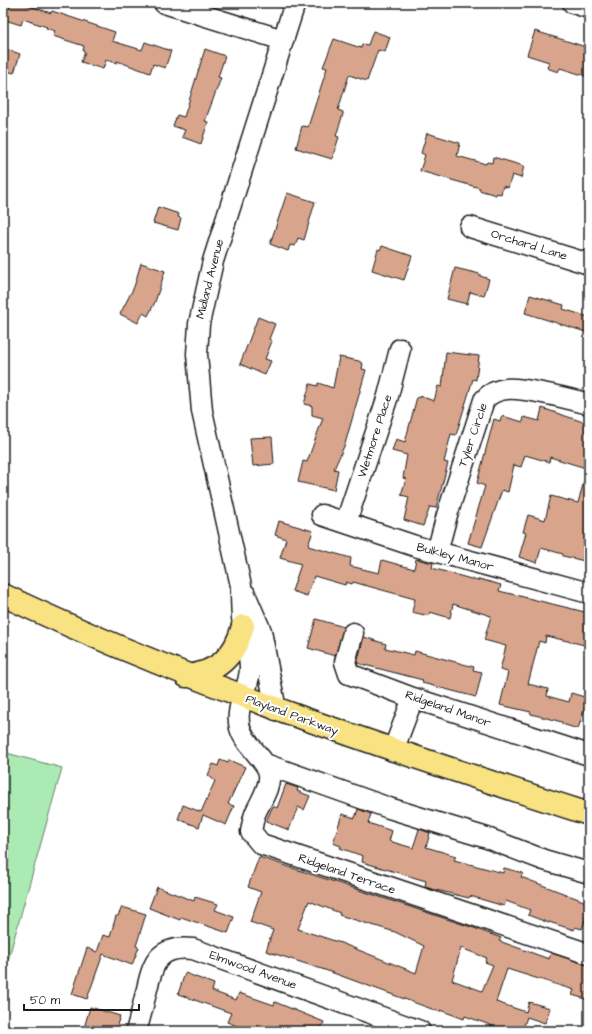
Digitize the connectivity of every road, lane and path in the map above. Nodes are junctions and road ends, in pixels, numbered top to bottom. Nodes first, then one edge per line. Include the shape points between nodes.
1 (164, 3) edge
2 (295, 3) edge
3 (573, 3) edge
4 (589, 8) edge
5 (283, 40) junction
6 (470, 227) dead end
7 (589, 264) edge
8 (400, 349) dead end
9 (589, 404) edge
10 (322, 515) dead end
11 (346, 522) junction
12 (438, 552) junction
13 (241, 586) junction
14 (589, 592) edge
15 (3, 595) edge
16 (243, 626) junction
17 (353, 632) dead end
18 (186, 676) junction
19 (242, 697) junction
20 (413, 698) junction
21 (276, 710) junction
22 (393, 751) junction
23 (589, 755) edge
24 (265, 764) junction
25 (589, 814) edge
26 (589, 873) edge
27 (589, 954) edge
28 (136, 1031) edge
29 (420, 1031) edge

1 - 5 street
2 - 5 street, Midland Avenue
3 - 4 street
5 - 13 street, Midland Avenue via 213,260 199,324 197,354 202,411
6 - 7 street, Orchard Lane
8 - 11 street, Wetmore Place via 388,396
9 - 12 street, Tyler Circle via 515,389 497,390 489,395 484,400 447,515
10 - 11 street, Bulkley Manor
11 - 12 street, Bulkley Manor via 392,540
12 - 14 street, Bulkley Manor
13 - 16 street, Midland Avenue
13 - 21 street, Midland Avenue via 261,631
15 - 18 main road, Playland Parkway
16 - 18 main road via 239,640 220,664 200,675
16 - 19 street, Midland Avenue via 250,668
17 - 20 street, Ridgeland Manor via 345,662 349,674
18 - 19 main road, Playland Parkway
19 - 21 main road, Playland Parkway
19 - 24 street via 240,727 245,741
20 - 22 street
20 - 23 street, Ridgeland Manor
21 - 22 main road, Playland Parkway
22 - 25 main road, Playland Parkway
24 - 26 street via 388,808
24 - 27 street, Ridgeland Terrace via 269,781 255,814 251,832 260,844
28 - 29 street, Elmwood Avenue via 154,962 170,950 180,947 193,949

